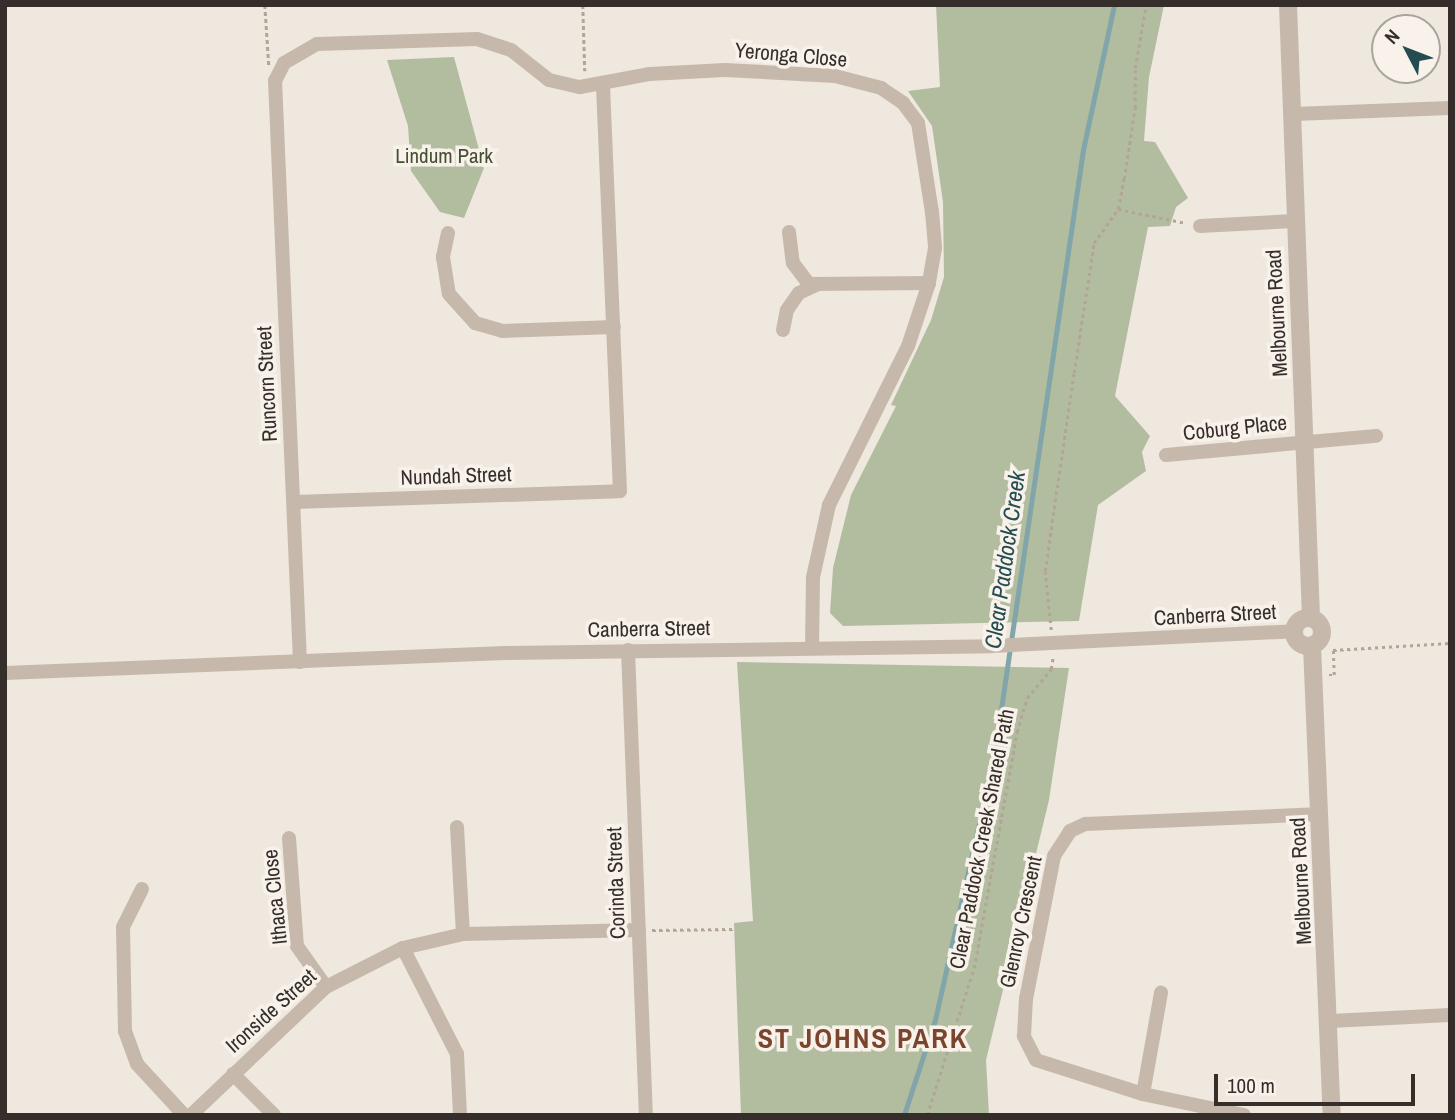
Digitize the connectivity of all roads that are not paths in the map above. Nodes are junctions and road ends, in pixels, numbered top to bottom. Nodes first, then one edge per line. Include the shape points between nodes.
1 (1287, 5) edge
2 (603, 83) junction
3 (274, 103) joint
4 (1450, 108) edge
5 (1294, 114) junction
6 (1294, 221) junction
7 (1200, 226) road end
8 (789, 232) dead end
9 (449, 233) dead end
10 (929, 283) junction
11 (816, 285) junction
12 (614, 327) junction
13 (783, 330) dead end
14 (1376, 436) dead end
15 (1307, 442) junction
16 (1167, 455) dead end
17 (294, 502) junction
18 (1311, 619) junction
19 (1294, 631) junction
20 (812, 646) junction
21 (1312, 646) junction
22 (628, 650) junction
23 (300, 662) junction
24 (5, 673) edge
25 (1321, 814) junction
26 (457, 827) dead end
27 (289, 838) dead end
28 (142, 889) dead end
29 (639, 930) junction
30 (463, 934) junction
31 (403, 947) junction
32 (327, 987) junction
33 (1161, 993) dead end
34 (1450, 1015) edge
35 (1331, 1021) junction
36 (233, 1073) junction
37 (1143, 1094) junction
38 (184, 1115) edge
39 (191, 1115) edge
40 (274, 1115) edge
41 (460, 1115) edge
42 (646, 1115) edge
43 (1244, 1115) edge
44 (1332, 1115) edge

1 - 5 street, Melbourne Road
2 - 3 street, Yeronga Close via 580,87 550,80 511,50 477,39 317,44 284,63 275,81
2 - 10 street, Yeronga Close via 649,74 725,69 835,76 881,88 903,103 918,123 935,248
2 - 12 street
3 - 17 street, Runcorn Street
4 - 5 street
5 - 6 street, Melbourne Road
6 - 7 street
6 - 15 street, Melbourne Road
8 - 11 street via 793,263 802,278
9 - 12 street via 443,257 449,294 475,323 503,331
10 - 11 street via 899,280
10 - 20 street, Yeronga Close via 908,346 829,505 813,577
11 - 13 street via 799,293 787,310
12 - 17 street, Nundah Street via 620,491
14 - 15 street, Coburg Place
15 - 16 street, Coburg Place
15 - 18 street, Melbourne Road
17 - 23 street, Runcorn Street
18 - 19 street via 1300,621
18 - 21 street via 1322,630 1320,640
19 - 20 street, Canberra Street via 992,646
19 - 21 street via 1297,641
20 - 22 street, Canberra Street
21 - 25 street, Melbourne Road
22 - 23 street, Canberra Street
22 - 29 street, Corinda Street
23 - 24 street, Canberra Street
25 - 35 street, Melbourne Road
25 - 37 street, Glenroy Crescent via 1085,824 1070,831 1054,856 1026,999 1024,1036 1036,1060
26 - 30 street
27 - 32 street, Ithaca Close via 297,946
28 - 38 street via 123,928 125,1031 137,1064
29 - 30 street, Ironside Street
29 - 42 street, Corinda Street
30 - 31 street, Ironside Street
31 - 32 street, Ironside Street
31 - 41 street via 457,1054
32 - 36 street, Ironside Street
33 - 37 street
34 - 35 street
35 - 44 street, Melbourne Road
36 - 39 street, Ironside Street
36 - 40 street
37 - 43 street, Glenroy Crescent

